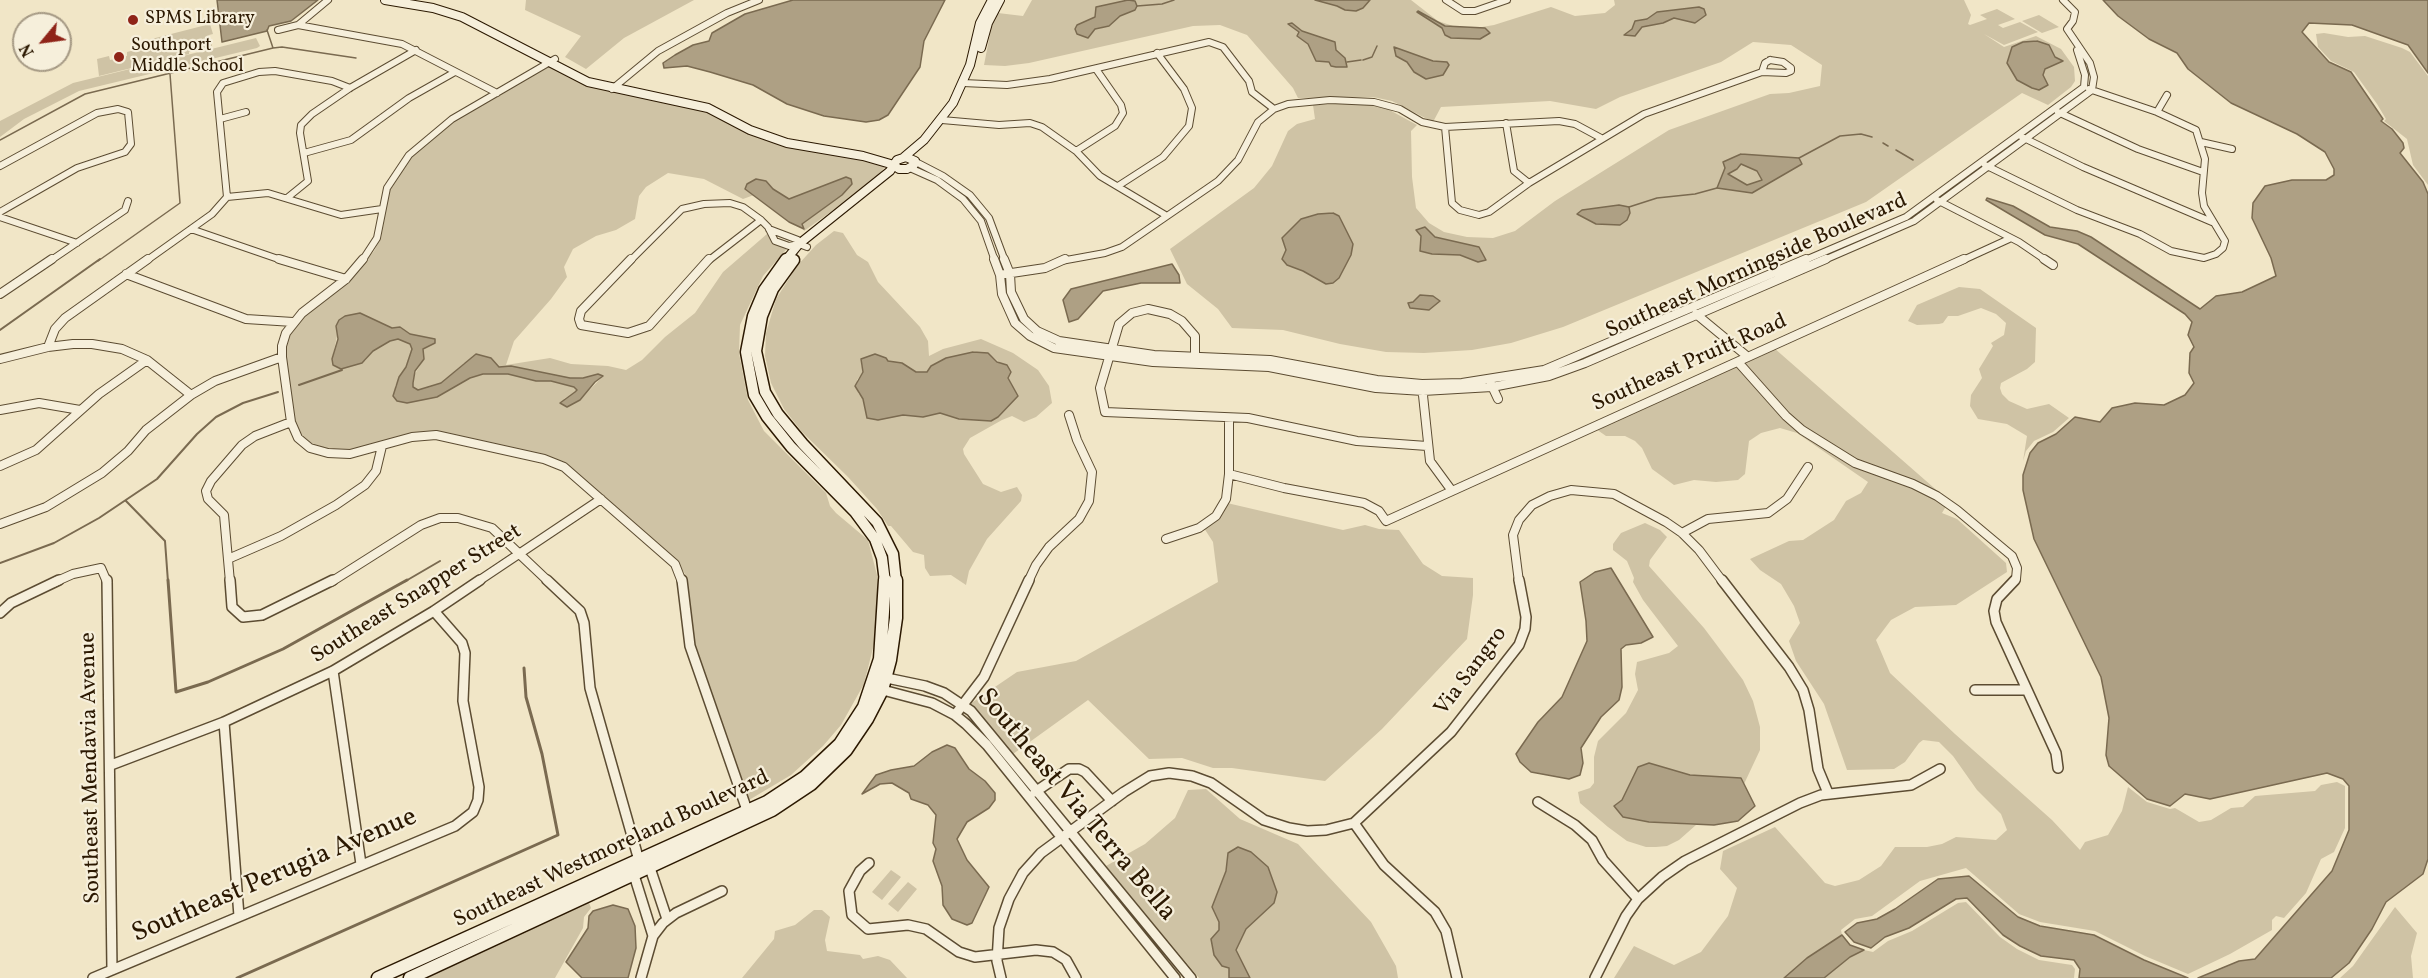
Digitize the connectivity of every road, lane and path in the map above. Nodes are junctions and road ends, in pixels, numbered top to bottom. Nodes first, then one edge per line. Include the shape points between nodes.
1 (328, 0) edge
2 (389, 0) edge
3 (410, 0) edge
4 (759, 0) edge
5 (992, 0) edge
6 (1000, 0) edge
7 (1446, 0) edge
8 (1507, 0) edge
9 (2063, 0) edge
10 (451, 11) junction
11 (298, 25) junction
12 (278, 30) dead end
13 (2075, 43) junction
14 (416, 50) junction
15 (1157, 53) junction
16 (552, 61) junction
17 (1096, 69) junction
18 (455, 72) junction
19 (1762, 72) dead end
20 (967, 83) junction
21 (614, 87) junction
22 (2084, 87) junction
23 (350, 88) junction
24 (2092, 90) junction
25 (497, 93) junction
26 (2167, 96) dead end
27 (1274, 109) junction
28 (2054, 110) junction
29 (246, 112) dead end
30 (2157, 112) junction
31 (2062, 113) junction
32 (220, 119) junction
33 (945, 120) junction
34 (1506, 123) junction
35 (1445, 127) junction
36 (2018, 135) junction
37 (1601, 138) junction
38 (2026, 139) junction
39 (2201, 142) junction
40 (2232, 149) dead end
41 (1076, 151) junction
42 (304, 153) junction
43 (905, 163) junction
44 (1981, 163) junction
45 (0, 166) edge
46 (1989, 167) junction
47 (2204, 172) junction
48 (941, 179) junction
49 (1529, 183) junction
50 (1118, 186) junction
51 (227, 197) junction
52 (286, 198) junction
53 (1932, 198) junction
54 (129, 201) dead end
55 (975, 201) junction
56 (965, 202) junction
57 (1940, 202) junction
58 (382, 208) junction
59 (0, 212) edge
60 (1167, 216) junction
61 (0, 217) edge
62 (761, 220) junction
63 (2212, 222) junction
64 (993, 227) junction
65 (1881, 227) junction
66 (191, 229) junction
67 (984, 229) junction
68 (1888, 232) junction
69 (2009, 239) junction
70 (77, 243) junction
71 (803, 246) junction
72 (1820, 253) junction
73 (1827, 258) junction
74 (2053, 265) dead end
75 (126, 274) junction
76 (1010, 274) junction
77 (1000, 275) junction
78 (346, 279) junction
79 (1756, 279) junction
80 (1763, 285) junction
81 (2, 291) edge
82 (1691, 309) junction
83 (1698, 315) junction
84 (1024, 319) junction
85 (293, 322) junction
86 (1015, 323) junction
87 (1630, 335) junction
88 (1636, 341) junction
89 (48, 347) junction
90 (1112, 354) junction
91 (282, 357) junction
92 (1748, 357) junction
93 (0, 359) edge
94 (1195, 359) junction
95 (147, 360) junction
96 (1564, 362) junction
97 (1738, 362) junction
98 (1571, 368) junction
99 (1491, 383) junction
100 (1422, 388) junction
101 (191, 395) junction
102 (1498, 399) dead end
103 (0, 410) edge
104 (80, 410) junction
105 (1070, 415) dead end
106 (1229, 418) junction
107 (291, 422) junction
108 (382, 446) junction
109 (1427, 446) junction
110 (0, 466) edge
111 (1808, 468) dead end
112 (1229, 474) junction
113 (1452, 491) junction
114 (601, 499) junction
115 (0, 524) edge
116 (1682, 533) junction
117 (1166, 539) dead end
118 (520, 554) junction
119 (228, 559) junction
120 (434, 611) junction
121 (0, 613) edge
122 (333, 671) junction
123 (879, 683) junction
124 (1975, 690) dead end
125 (2026, 690) junction
126 (963, 704) junction
127 (955, 715) junction
128 (224, 722) junction
129 (111, 765) junction
130 (2058, 768) dead end
131 (1940, 770) dead end
132 (1037, 790) junction
133 (1828, 793) junction
134 (1028, 797) junction
135 (1112, 801) junction
136 (1538, 802) dead end
137 (749, 816) junction
138 (1354, 823) junction
139 (1070, 832) junction
140 (1061, 838) junction
141 (869, 863) dead end
142 (361, 864) junction
143 (642, 869) junction
144 (722, 891) dead end
145 (1638, 899) junction
146 (239, 916) junction
147 (667, 919) junction
148 (653, 936) junction
149 (997, 954) junction
150 (112, 970) junction
151 (93, 978) edge
152 (378, 978) edge
153 (410, 978) edge
154 (641, 978) edge
155 (1001, 978) edge
156 (1076, 978) edge
157 (1175, 978) edge
158 (1191, 978) edge
159 (1457, 978) edge
160 (1595, 978) edge

1 - 11 street
2 - 10 street, Southeast Morningside Boulevard
3 - 10 street, Southeast Morningside Boulevard
4 - 21 street via 658,51
5 - 20 street, Southeast Westmoreland Boulevard via 980,23
6 - 20 street, Southeast Westmoreland Boulevard
7 - 8 street via 1463,10
9 - 13 street via 2074,12 2067,29
10 - 16 street, Southeast Morningside Boulevard
11 - 12 street
11 - 14 street via 383,39
13 - 22 street via 2085,75
13 - 24 street via 2090,63
14 - 18 street
14 - 23 street
15 - 17 street
15 - 27 street via 1215,42 1239,67 1252,92
15 - 50 street via 1184,89 1192,108 1189,126 1163,157
16 - 21 street, Southeast Morningside Boulevard via 575,76
16 - 25 street
17 - 20 street via 1007,85
17 - 41 street via 1123,113 1115,126
18 - 25 street
18 - 42 street via 399,104 351,140
19 - 37 street via 1644,114
20 - 33 street, Southeast Westmoreland Boulevard
21 - 43 street, Southeast Morningside Boulevard via 690,100 787,143
22 - 24 street
22 - 28 street, Southeast Morningside Boulevard
23 - 32 street via 275,71 250,74 219,87
23 - 42 street via 301,124
24 - 30 street
24 - 31 street, Southeast Morningside Boulevard
25 - 58 street via 440,128 409,155 387,188
26 - 30 street
27 - 35 street via 1304,102 1358,99 1387,104 1422,122
27 - 60 street via 1258,122 1238,160 1218,181
28 - 31 street
28 - 36 street, Southeast Morningside Boulevard
29 - 32 street
30 - 39 street via 2196,130
31 - 38 street, Southeast Morningside Boulevard
31 - 47 street via 2138,149
32 - 51 street
33 - 41 street via 999,125 1030,123
33 - 43 street, Southeast Westmoreland Boulevard
34 - 35 street
34 - 37 street via 1567,122
34 - 49 street via 1514,171
35 - 49 street via 1450,198 1460,210 1479,215 1489,212
36 - 38 street
36 - 44 street, Southeast Morningside Boulevard
37 - 49 street
38 - 46 street, Southeast Morningside Boulevard
38 - 63 street
39 - 40 street
39 - 47 street
41 - 50 street via 1100,176
42 - 52 street via 308,181
43 - 48 street, Southeast Morningside Boulevard
43 - 71 street, Southeast Westmoreland Boulevard
44 - 46 street
44 - 53 street, Southeast Morningside Boulevard
45 - 59 street via 97,112 123,109 130,116 129,148 118,156 77,168
46 - 57 street, Southeast Morningside Boulevard
46 - 63 street via 2077,210 2187,256 2204,258 2223,248 2225,241
47 - 63 street via 2203,200
48 - 55 street, Southeast Morningside Boulevard
48 - 56 street, Southeast Morningside Boulevard
50 - 60 street
51 - 52 street via 263,192
51 - 66 street
52 - 58 street via 341,215
53 - 57 street
53 - 65 street, Southeast Morningside Boulevard via 1906,217
54 - 70 street via 125,210
55 - 56 street
55 - 64 street, Southeast Morningside Boulevard
56 - 67 street, Southeast Morningside Boulevard
57 - 68 street, Southeast Morningside Boulevard via 1914,221
57 - 69 street
58 - 78 street via 377,238 360,266
60 - 76 street via 1122,247
61 - 70 street
62 - 62 street via 730,203 682,209 581,311 581,325 628,333 649,326 709,259
62 - 71 street via 775,241
64 - 67 street
64 - 76 street, Southeast Morningside Boulevard
65 - 68 street
65 - 72 street, Southeast Morningside Boulevard
66 - 75 street
66 - 78 street
67 - 77 street, Southeast Morningside Boulevard
68 - 73 street, Southeast Morningside Boulevard
69 - 74 street
69 - 92 street, Southeast Pruitt Road
70 - 81 street
71 - 123 street, Southeast Westmoreland Boulevard via 764,290 753,316 746,352 754,395 767,417 875,539 886,589
72 - 73 street
72 - 79 street, Southeast Morningside Boulevard
73 - 80 street, Southeast Morningside Boulevard
75 - 85 street via 246,319
75 - 89 street via 65,318 55,329
76 - 77 street
76 - 84 street, Southeast Morningside Boulevard via 1011,292
77 - 86 street, Southeast Morningside Boulevard via 1002,294
78 - 85 street
79 - 80 street
79 - 82 street, Southeast Morningside Boulevard
80 - 83 street, Southeast Morningside Boulevard
82 - 83 street
82 - 87 street, Southeast Morningside Boulevard
83 - 88 street, Southeast Morningside Boulevard
83 - 92 street
84 - 86 street
84 - 90 street, Southeast Morningside Boulevard via 1037,331 1059,341
85 - 91 street via 282,346
86 - 90 street, Southeast Morningside Boulevard via 1054,348
87 - 88 street
87 - 96 street, Southeast Morningside Boulevard
88 - 98 street, Southeast Morningside Boulevard
89 - 93 street
89 - 95 street via 92,344 122,349
90 - 94 street, Southeast Morningside Boulevard via 1153,362
90 - 94 street via 1119,324 1132,313 1148,309 1182,321 1195,336
90 - 106 street via 1100,388 1105,412
91 - 101 street via 215,381
91 - 107 street
92 - 97 street, Southeast Pruitt Road
94 - 100 street, Southeast Morningside Boulevard via 1270,363 1342,378
95 - 101 street
95 - 104 street
96 - 98 street
96 - 99 street, Southeast Morningside Boulevard
97 - 113 street, Southeast Pruitt Road
97 - 125 street via 1802,430 1855,463 1937,496 2012,556 2016,579 1997,599 1996,622
98 - 99 street, Southeast Morningside Boulevard via 1550,376
99 - 100 street, Southeast Morningside Boulevard
99 - 102 street
100 - 109 street
101 - 115 street via 146,430 102,473 46,507
103 - 104 street via 39,403
104 - 110 street via 36,450
105 - 126 street via 1092,471 1089,501 1079,519 1036,565 984,677
106 - 109 street via 1267,421 1357,441
106 - 112 street
107 - 108 street via 298,438 310,448 328,453 350,454
107 - 119 street via 242,445 206,491 208,499 224,515
108 - 114 street via 436,435 544,459 564,467
108 - 119 street via 376,471 365,485 281,536
109 - 113 street via 1435,470
111 - 116 street via 1787,499 1768,513 1708,519
112 - 113 street, Southeast Pruitt Road via 1364,503 1379,511 1386,521
112 - 117 street via 1226,499 1216,516 1199,528
114 - 118 street, Southeast Snapper Street
114 - 137 street via 675,564 681,575 690,646
116 - 133 street, Via Sangro via 1699,550 1803,690 1818,769
116 - 138 street, Via Sangro via 1614,494 1571,490 1532,506 1519,520 1513,535 1526,617 1519,645 1451,732
118 - 119 street via 492,528 458,518 440,518 421,525 324,586 262,615 243,617 232,607
118 - 120 street, Southeast Snapper Street
118 - 143 street via 580,611 590,688
120 - 122 street, Southeast Snapper Street
120 - 142 street, Southeast Perugia Avenue via 462,643 465,653 465,711 478,800 473,812 455,826
121 - 129 street, Southeast Mendavia Avenue via 26,595 73,574 100,568 106,579
122 - 128 street, Southeast Snapper Street
122 - 142 street
123 - 126 street, Southeast Via Terra Bella via 925,686
123 - 127 street, Southeast Via Terra Bella
123 - 137 street, Southeast Westmoreland Boulevard via 840,744 788,790
124 - 125 street
125 - 130 street via 2056,753
126 - 127 street
126 - 132 street, Southeast Via Terra Bella
127 - 134 street, Southeast Via Terra Bella via 987,745
128 - 129 street, Southeast Snapper Street
128 - 146 street
129 - 150 street, Southeast Mendavia Avenue
131 - 133 street via 1911,785
132 - 134 street
132 - 135 street via 1069,769 1079,770
132 - 139 street, Southeast Via Terra Bella
133 - 145 street via 1685,861
134 - 140 street, Southeast Via Terra Bella
135 - 138 street, Via Sangro via 1150,777 1169,773 1211,783 1264,819 1289,828 1326,830
135 - 139 street, Via Sangro
136 - 145 street via 1592,840
137 - 143 street, Southeast Westmoreland Boulevard
138 - 159 street via 1384,865 1435,912 1446,931
139 - 140 street, Via Sangro
139 - 158 street, Southeast Via Terra Bella
140 - 149 street, Via Sangro via 1023,873 999,928
140 - 157 street, Southeast Via Terra Bella
141 - 149 street via 849,891 852,915 860,924 868,929 908,925 926,929 959,952 975,957
142 - 146 street, Southeast Perugia Avenue
143 - 147 street
143 - 148 street
143 - 152 street, Southeast Westmoreland Boulevard
143 - 153 street, Southeast Westmoreland Boulevard
144 - 147 street
145 - 160 street
146 - 150 street, Southeast Perugia Avenue
147 - 148 street
148 - 154 street
149 - 155 street, Via Sangro
149 - 156 street via 1053,952 1066,960
150 - 151 street, Southeast Perugia Avenue

